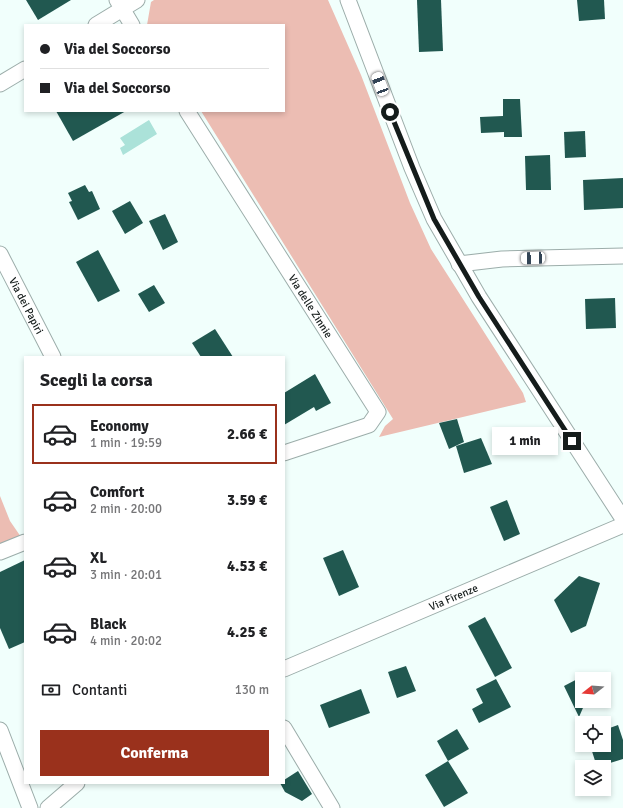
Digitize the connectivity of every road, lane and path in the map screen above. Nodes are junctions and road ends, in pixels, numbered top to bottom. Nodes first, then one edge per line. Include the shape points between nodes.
1 (137, 0) edge
2 (348, 0) edge
3 (120, 5) edge
4 (97, 24) edge
5 (131, 24) edge
6 (24, 70) edge
7 (0, 84) edge
8 (188, 112) edge
9 (0, 254) edge
10 (623, 256) edge
11 (459, 264) junction
12 (52, 356) edge
13 (285, 453) edge
14 (623, 519) edge
15 (623, 525) edge
16 (24, 542) edge
17 (0, 552) edge
18 (285, 669) edge
19 (0, 730) edge
20 (285, 730) edge
21 (77, 784) edge
22 (30, 808) edge
23 (48, 808) edge
24 (332, 808) edge

1 - 3 street
2 - 11 street via 412,168 434,219
3 - 4 street
3 - 5 street
6 - 7 street
8 - 13 street, Via delle Zinnie via 378,412 369,425
9 - 12 street, Via dei Papiri
10 - 11 street via 502,259
11 - 14 street
15 - 18 street, Via Firenze
16 - 17 street
19 - 22 street
20 - 24 street
21 - 23 street

